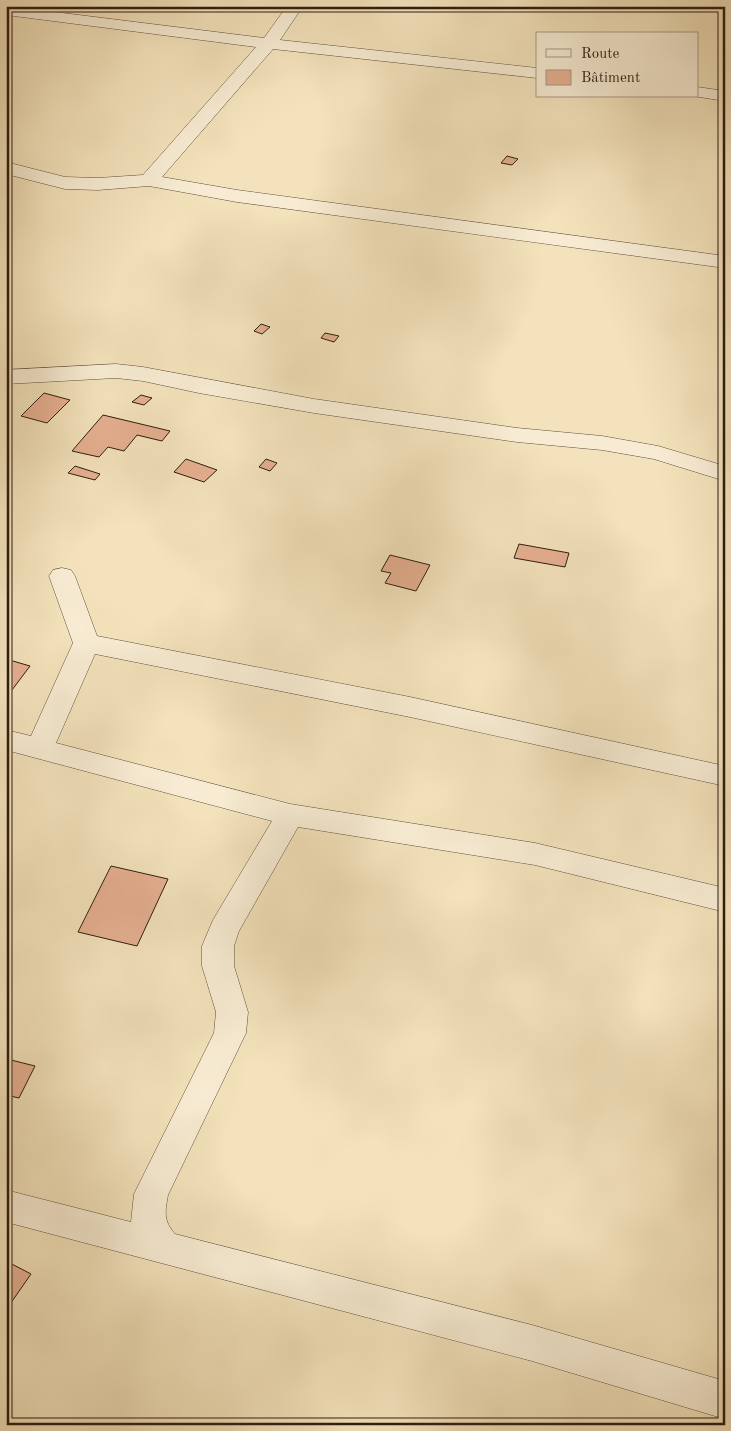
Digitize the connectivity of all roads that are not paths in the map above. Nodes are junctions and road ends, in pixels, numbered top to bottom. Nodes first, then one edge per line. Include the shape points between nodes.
1 (295, 6) edge
2 (6, 10) edge
3 (270, 42) junction
4 (536, 73) edge
5 (698, 92) edge
6 (725, 96) edge
7 (6, 168) edge
8 (149, 180) junction
9 (725, 262) edge
10 (6, 377) edge
11 (725, 474) edge
12 (62, 576) dead end
13 (86, 643) junction
14 (6, 740) edge
15 (39, 749) junction
16 (725, 776) edge
17 (290, 815) junction
18 (725, 900) edge
19 (6, 1206) edge
20 (165, 1248) junction
21 (725, 1400) edge

1 - 3 street
2 - 3 street via 183,34
3 - 4 street
3 - 8 street
5 - 6 street
7 - 8 street via 65,183
8 - 9 street via 237,196
10 - 11 street via 116,371 143,374 380,416 602,443 658,453
12 - 13 street
13 - 15 street
13 - 16 street via 400,705
14 - 15 street
15 - 17 street
17 - 18 street via 535,854
17 - 20 street via 224,929 218,946 218,966 232,1012 230,1033 151,1194 146,1214 151,1233
19 - 20 street
20 - 21 street via 532,1343

